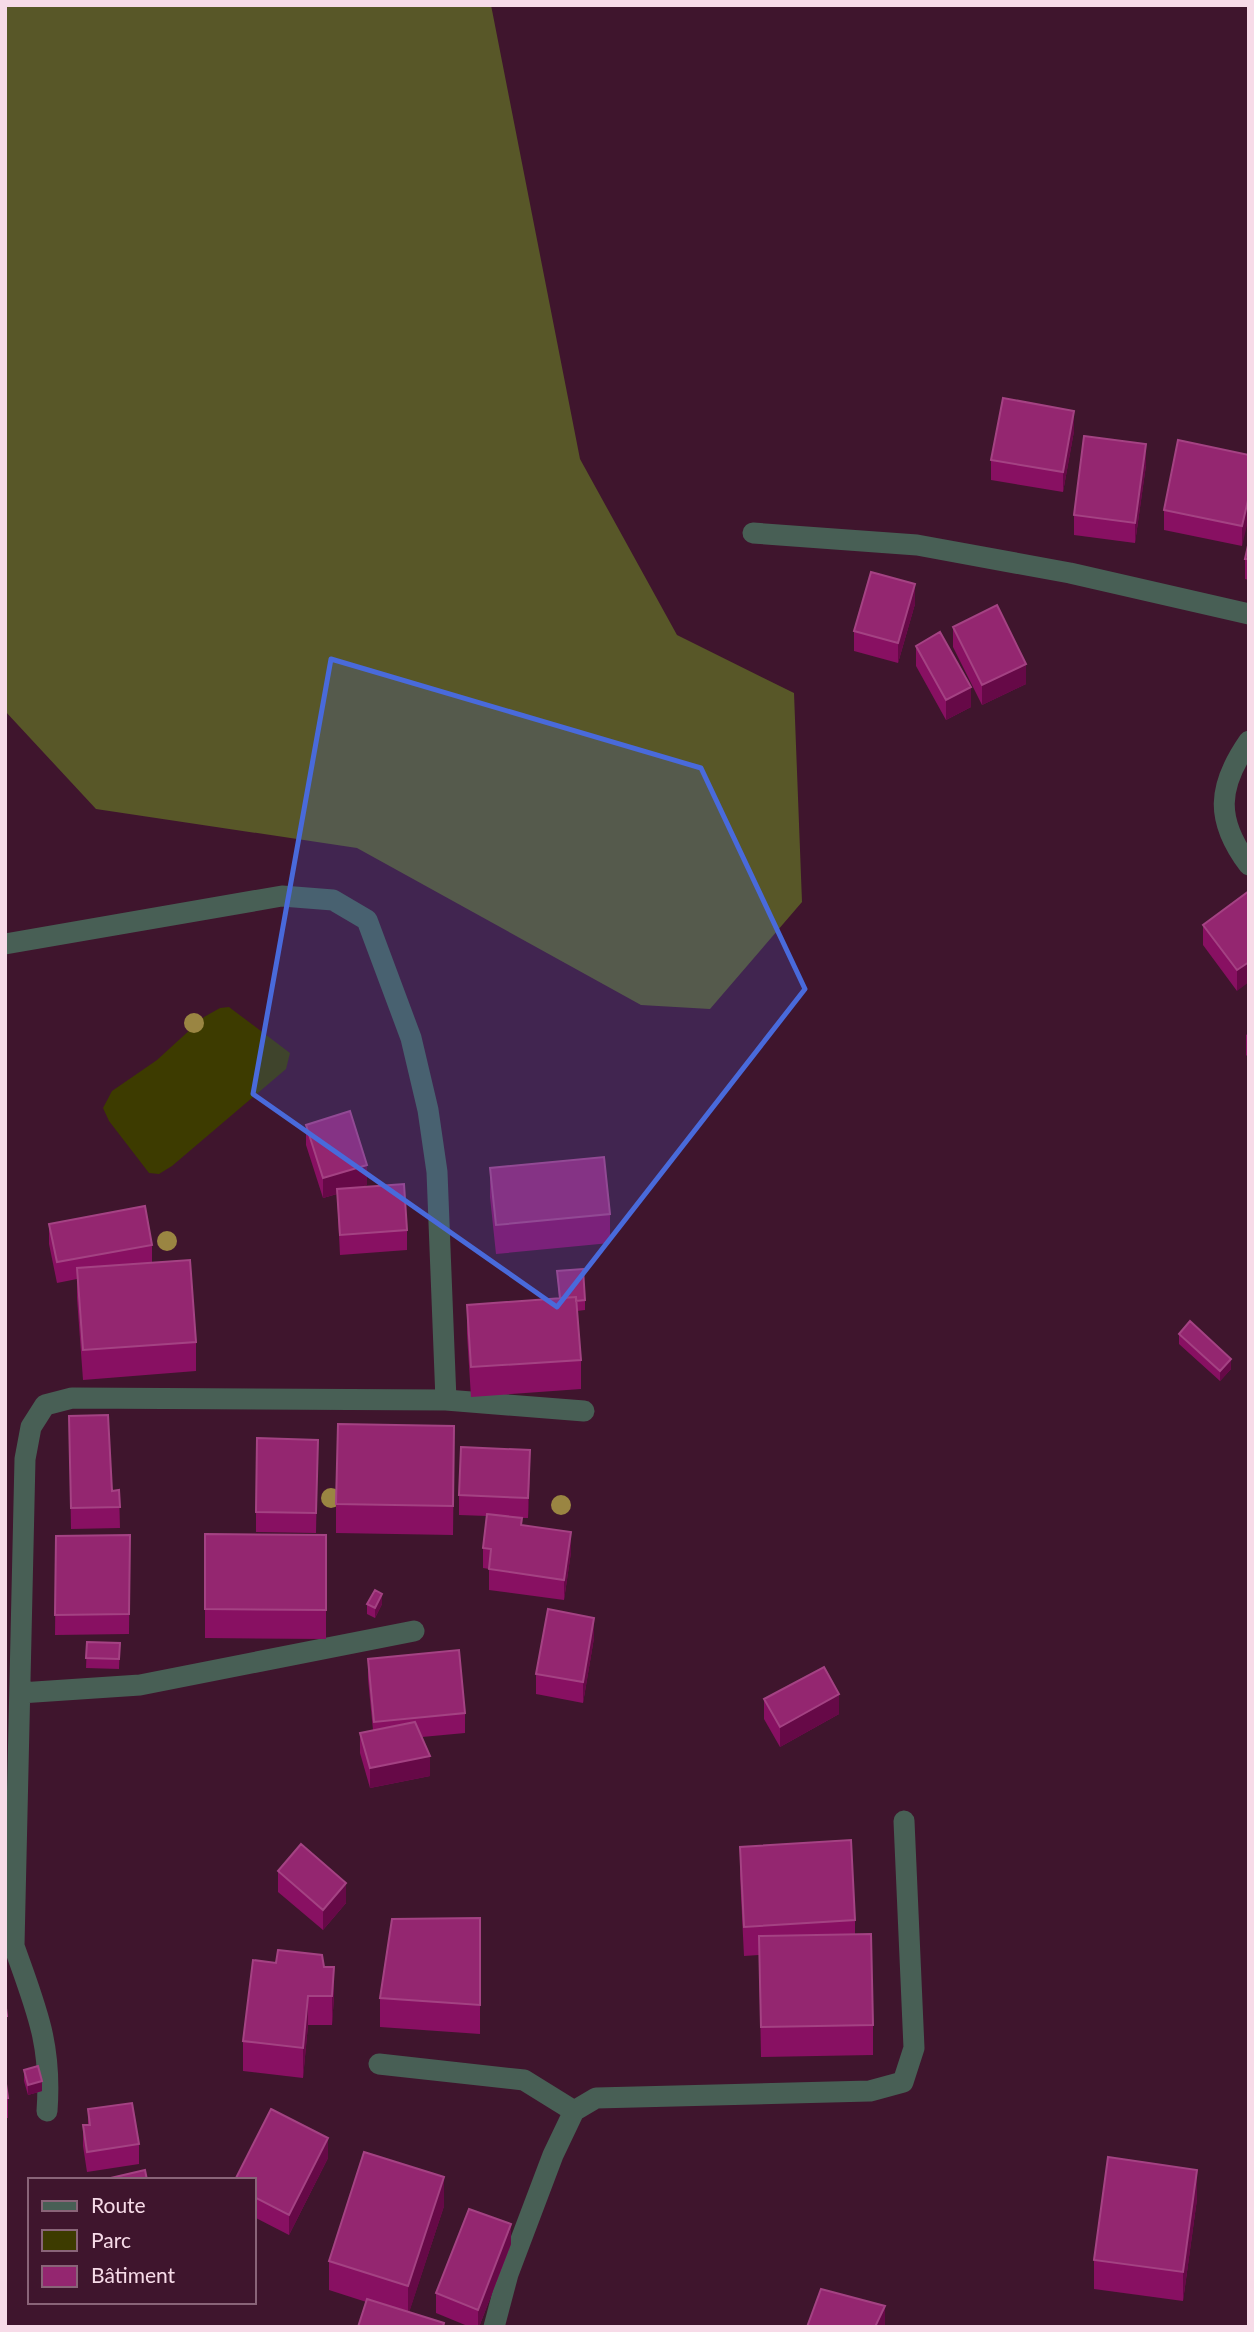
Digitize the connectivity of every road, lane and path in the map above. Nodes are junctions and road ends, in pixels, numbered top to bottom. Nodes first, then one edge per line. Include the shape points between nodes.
1 (753, 533) dead end
2 (1249, 614) edge
3 (1249, 741) edge
4 (1249, 865) edge
5 (5, 944) edge
6 (446, 1400) junction
7 (584, 1411) dead end
8 (414, 1631) dead end
9 (20, 1693) junction
10 (904, 1821) dead end
11 (10, 1947) edge
12 (379, 2064) dead end
13 (47, 2111) dead end
14 (574, 2111) junction
15 (494, 2327) edge

1 - 2 street via 917,545 1070,573
3 - 4 street via 1231,767 1222,808 1234,845
5 - 6 street via 282,896 332,900 367,920 411,1038 428,1110 437,1172
6 - 7 street
6 - 9 street via 72,1398 45,1405 31,1426 25,1459
8 - 9 street via 140,1685
9 - 11 street
10 - 14 street via 914,2048 904,2082 870,2091 596,2098
11 - 13 street via 45,2036
12 - 14 street via 524,2080
14 - 15 street via 552,2155

